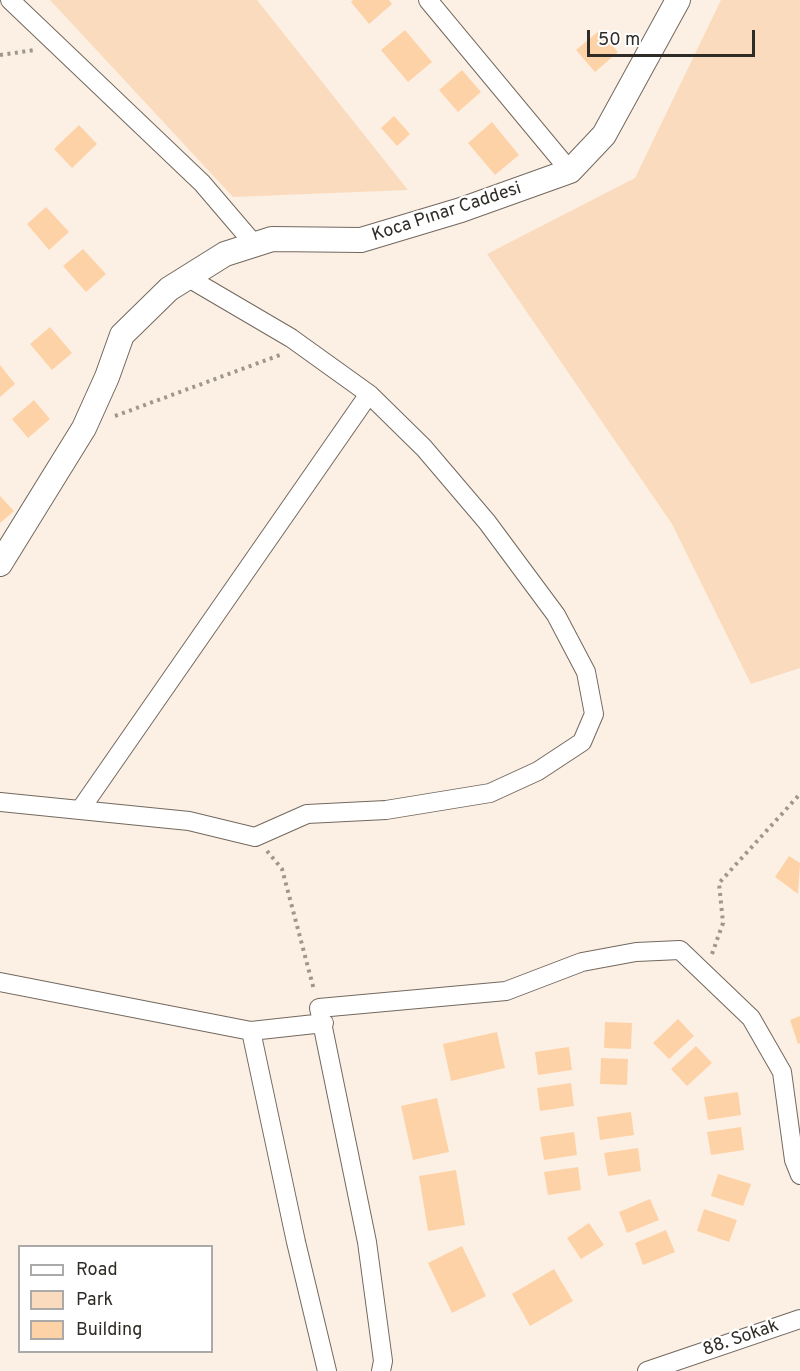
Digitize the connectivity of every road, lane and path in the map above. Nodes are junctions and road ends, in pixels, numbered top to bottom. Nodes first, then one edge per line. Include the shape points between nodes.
1 (10, 0) edge
2 (428, 0) edge
3 (678, 0) edge
4 (60, 46) junction
5 (0, 55) edge
6 (570, 171) junction
7 (255, 245) junction
8 (187, 277) junction
9 (303, 347) junction
10 (369, 394) junction
11 (84, 428) junction
12 (0, 564) edge
13 (800, 794) edge
14 (0, 802) edge
15 (80, 810) junction
16 (255, 837) junction
17 (706, 972) junction
18 (0, 982) edge
19 (321, 1016) junction
20 (251, 1031) junction
21 (800, 1175) edge
22 (800, 1319) edge
23 (327, 1371) edge
24 (381, 1371) edge
25 (647, 1371) edge

1 - 4 street
2 - 6 street
3 - 6 street, Koca Pınar Caddesi via 604,135
4 - 5 path
4 - 7 street via 202,183
6 - 7 street, Koca Pınar Caddesi via 361,240 272,239
7 - 8 street, Koca Pınar Caddesi via 225,254
8 - 9 street
8 - 11 street, Koca Pınar Caddesi via 169,289 122,335
9 - 10 street
9 - 11 path
10 - 15 street
10 - 16 street via 424,447 488,522 556,615 586,672 594,714 582,742 538,771 490,792 386,810 307,814
11 - 12 street, Koca Pınar Caddesi
13 - 17 path via 719,884 723,923
14 - 15 street
15 - 16 street via 189,821
16 - 19 path via 282,869
17 - 19 street via 680,950 636,952 582,962 506,991
17 - 21 street via 751,1018 782,1072 794,1161
18 - 20 street
19 - 20 street
19 - 24 street via 367,1242 383,1361
20 - 23 street
22 - 25 street, 88. Sokak

